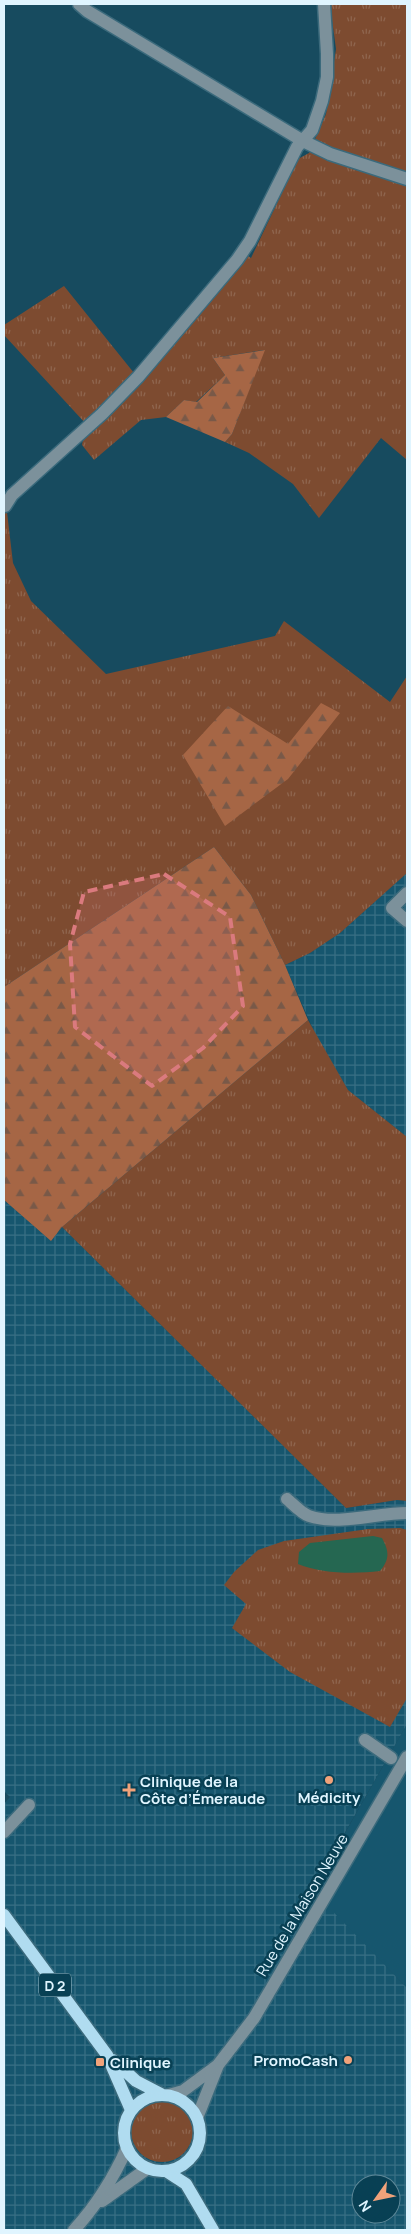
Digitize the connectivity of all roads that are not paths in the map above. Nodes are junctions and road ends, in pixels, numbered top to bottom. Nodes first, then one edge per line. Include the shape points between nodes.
1 (78, 4) edge
2 (324, 4) edge
3 (303, 141) junction
4 (407, 179) edge
5 (5, 506) dead end
6 (406, 893) edge
7 (407, 921) edge
8 (287, 1498) dead end
9 (407, 1513) edge
10 (365, 1740) dead end
11 (407, 1757) edge
12 (391, 1758) dead end
13 (29, 1806) dead end
14 (4, 1832) edge
15 (4, 1915) edge
16 (107, 2055) junction
17 (218, 2065) junction
18 (165, 2095) junction
19 (131, 2110) junction
20 (197, 2118) junction
21 (127, 2148) junction
22 (191, 2157) junction
23 (148, 2168) junction
24 (166, 2170) junction
25 (186, 2184) junction
26 (96, 2206) junction
27 (74, 2230) edge
28 (213, 2230) edge

1 - 3 street
2 - 3 street via 328,54 326,77 312,130
3 - 4 street via 330,154
3 - 5 street via 237,260 138,377 12,495
6 - 7 street via 392,908
8 - 9 street via 308,1515 331,1520
10 - 12 street
11 - 17 street, Rue de la Maison Neuve via 254,2018
13 - 14 street
15 - 16 main road, D 2
16 - 18 main road, D 2 via 136,2081
16 - 19 main road, D 2
17 - 18 street, Rue de la Maison Neuve via 183,2091
17 - 20 street, Rue de la Maison Neuve
18 - 19 main road via 150,2096
18 - 20 main road via 181,2100
19 - 21 main road via 124,2128
20 - 22 main road via 199,2139
21 - 23 main road
21 - 26 street
22 - 24 main road
22 - 25 main road
23 - 24 main road
23 - 26 street
24 - 25 main road
25 - 28 main road
26 - 27 street

